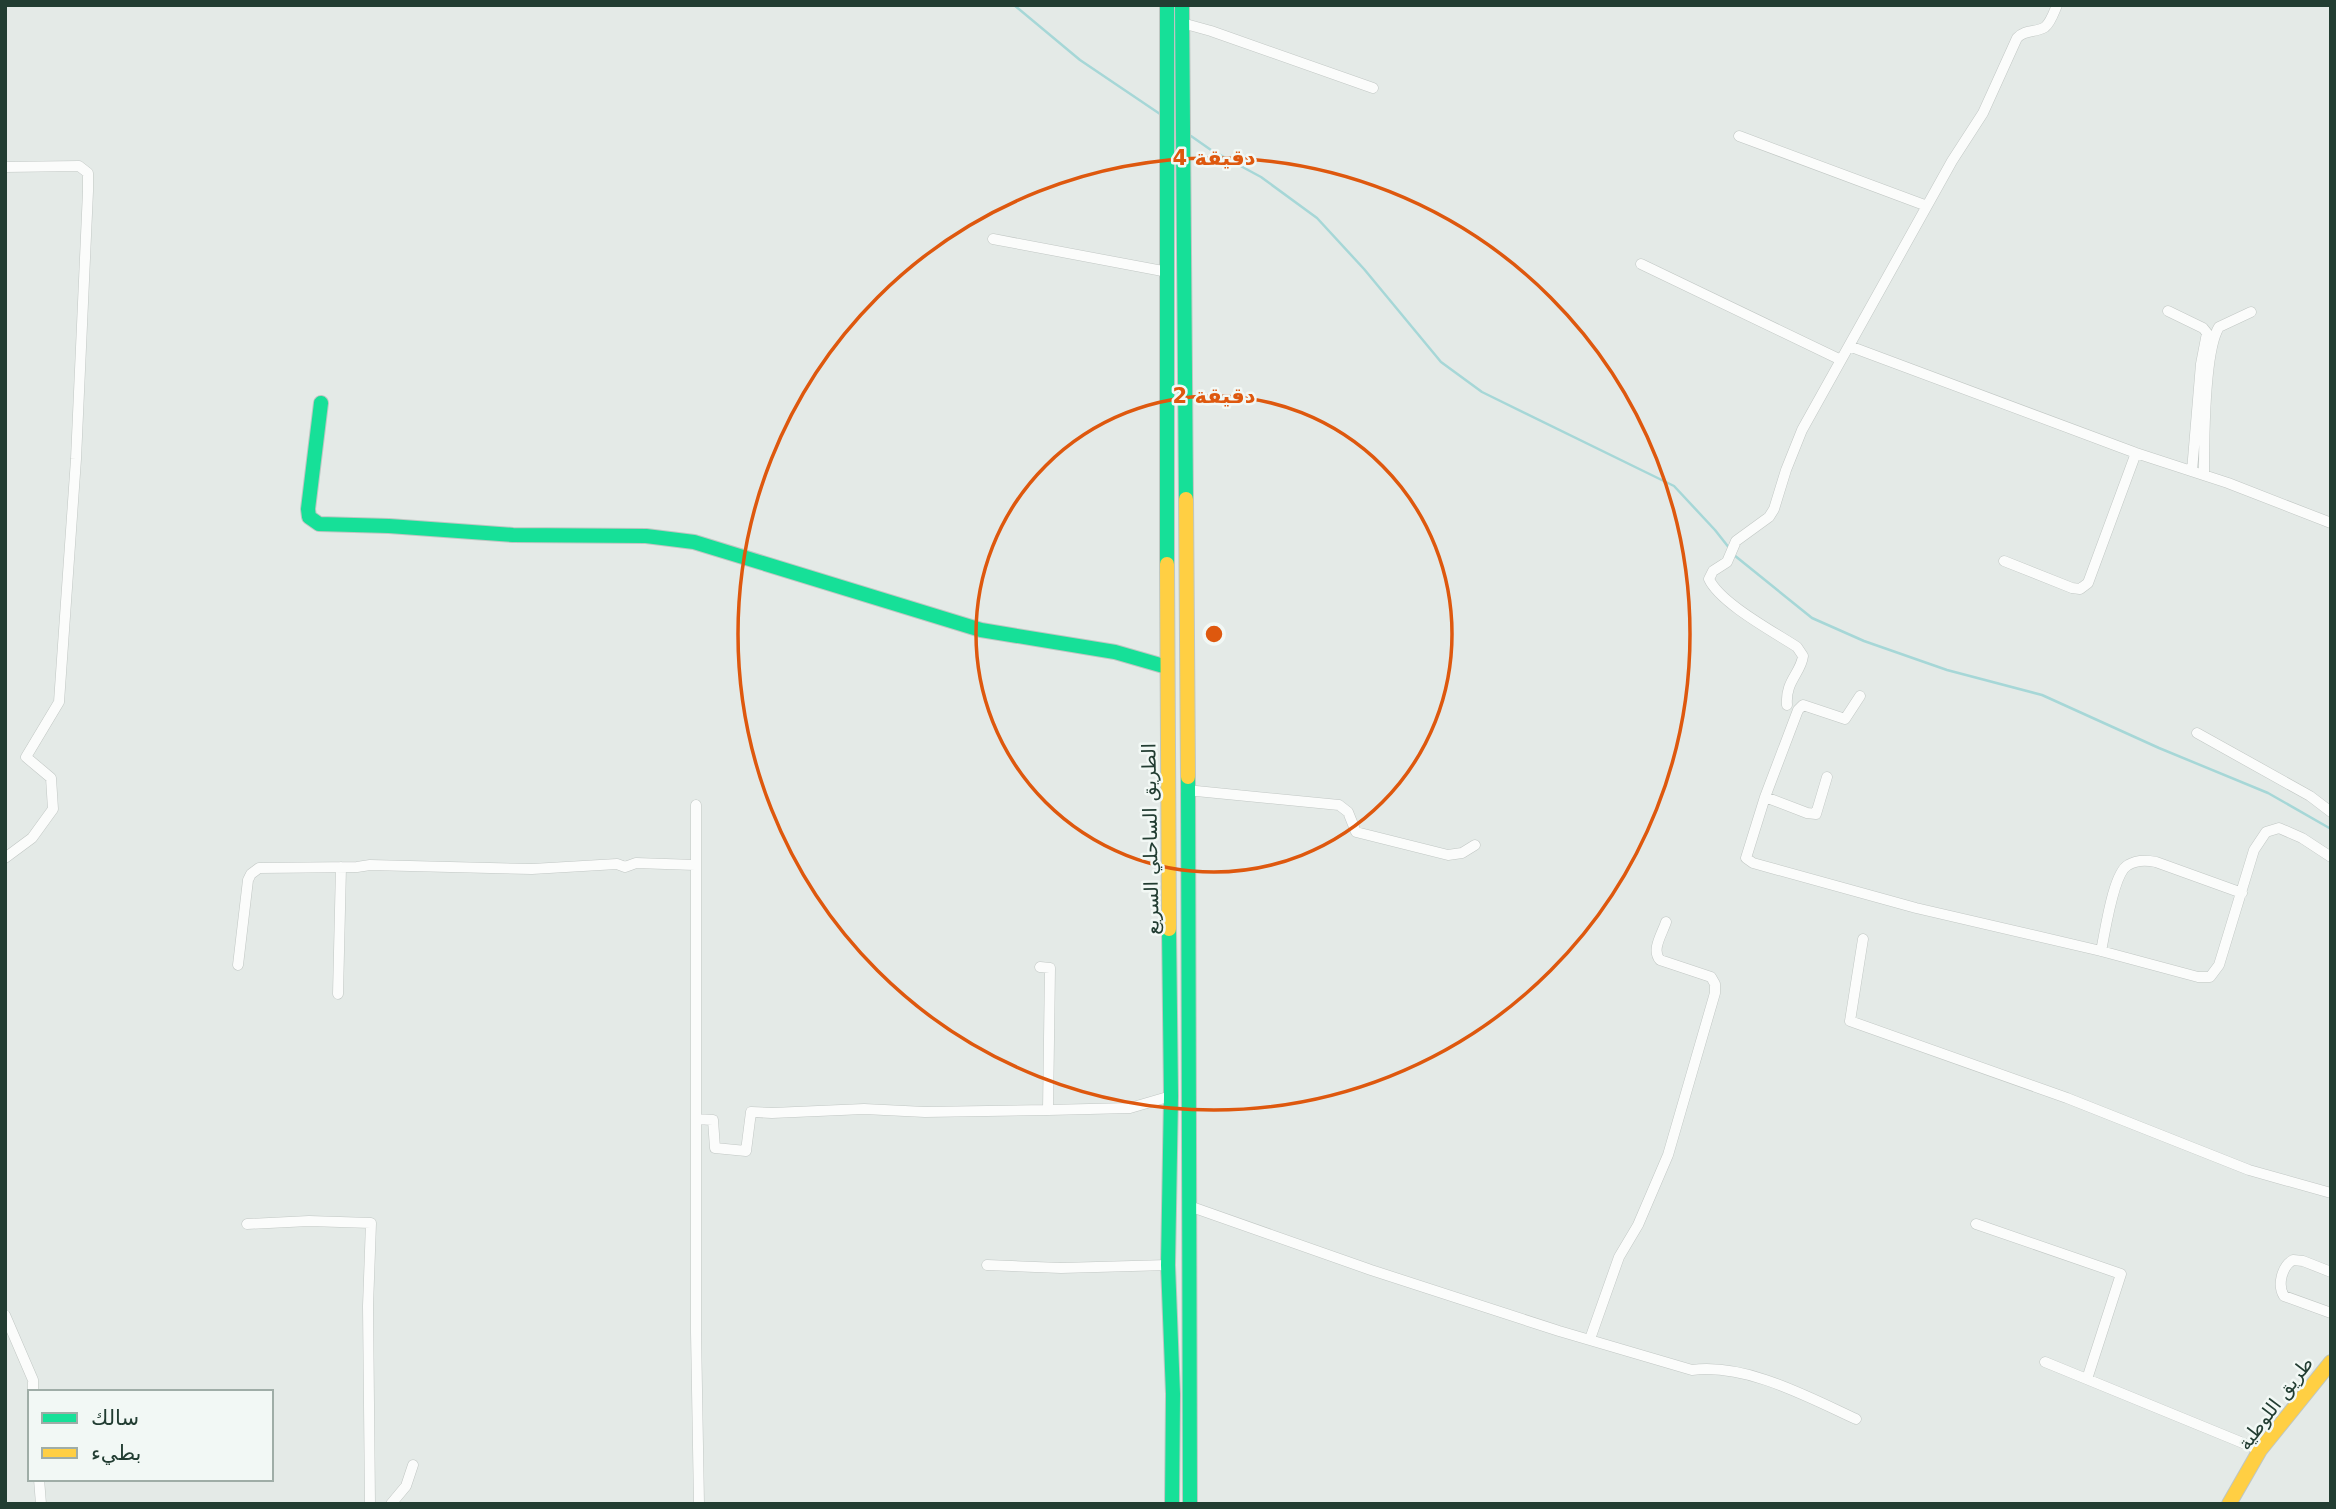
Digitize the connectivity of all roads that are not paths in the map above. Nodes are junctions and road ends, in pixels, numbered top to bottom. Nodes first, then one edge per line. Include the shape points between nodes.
1 (1167, 5) edge
2 (1182, 5) edge
3 (2057, 5) edge
4 (1182, 23) junction
5 (1373, 88) dead end
6 (1175, 108) junction
7 (1739, 136) dead end
8 (5, 167) edge
9 (1175, 175) junction
10 (1927, 206) junction
11 (993, 239) dead end
12 (1641, 264) dead end
13 (1168, 272) junction
14 (2168, 311) dead end
15 (2251, 312) dead end
16 (1849, 346) junction
17 (1841, 360) junction
18 (321, 403) dead end
19 (2136, 453) junction
20 (2192, 471) junction
21 (2204, 475) junction
22 (2331, 523) edge
23 (2004, 561) dead end
24 (1167, 667) junction
25 (1860, 696) dead end
26 (1787, 705) dead end
27 (2197, 733) dead end
28 (1826, 777) dead end
29 (1186, 789) junction
30 (1765, 797) junction
31 (696, 805) dead end
32 (2331, 812) edge
33 (1475, 845) dead end
34 (2331, 857) edge
35 (5, 858) edge
36 (695, 866) junction
37 (341, 867) junction
38 (2242, 892) junction
39 (1666, 922) dead end
40 (1863, 939) dead end
41 (2101, 951) junction
42 (238, 965) dead end
43 (1040, 967) dead end
44 (338, 994) dead end
45 (1171, 1096) junction
46 (1048, 1110) junction
47 (696, 1119) junction
48 (2331, 1193) edge
49 (1189, 1206) junction
50 (247, 1224) dead end
51 (1976, 1224) dead end
52 (987, 1265) dead end
53 (1168, 1265) junction
54 (2331, 1272) edge
55 (2331, 1313) edge
56 (5, 1315) edge
57 (1590, 1339) junction
58 (2045, 1362) dead end
59 (2331, 1362) edge
60 (2087, 1379) junction
61 (33, 1390) edge
62 (1857, 1419) dead end
63 (2260, 1450) junction
64 (413, 1465) dead end
65 (39, 1481) edge
66 (41, 1504) edge
67 (370, 1504) edge
68 (391, 1504) edge
69 (699, 1504) edge
70 (1172, 1504) edge
71 (1190, 1504) edge
72 (2230, 1504) edge

1 - 6 main road
2 - 4 main road
3 - 10 street via 2048,24 2017,38 1983,113
4 - 5 street
4 - 6 main road
6 - 9 main road
7 - 10 street
8 - 35 street via 79,166 88,173 88,191 59,702 26,757 51,778 53,809 32,838
9 - 13 main road, الطريق الساحلي السريع
9 - 29 main road, الطريق الساحلي السريع via 1187,561
10 - 16 street
11 - 13 street
12 - 17 street
13 - 24 main road, الطريق الساحلي السريع
14 - 20 street via 2207,333
15 - 21 street via 2219,327 2212,345
16 - 17 street
16 - 19 street
17 - 26 street via 1802,430 1774,509 1736,541 1727,562 1709,579 1726,600 1804,656 1788,690
18 - 24 main road via 308,509 309,517 319,524 513,535 646,536 694,542 970,627 1115,652
19 - 20 street
19 - 23 street via 2088,583 2071,588
20 - 21 street
21 - 22 street
24 - 45 main road, الطريق الساحلي السريع
25 - 30 street via 1845,719 1803,705 1798,710
27 - 32 street
28 - 30 street via 1816,814
29 - 33 street via 1339,805 1348,812 1356,832 1448,855
29 - 49 main road, الطريق الساحلي السريع
30 - 41 street via 1746,858 1753,863 1916,908
31 - 36 street
34 - 38 street via 2279,828 2266,832 2254,850
36 - 37 street
36 - 47 street
37 - 42 street via 263,867 251,874
37 - 44 street
38 - 41 street via 2219,965 2210,977
38 - 41 street via 2156,862 2130,863 2118,881
39 - 57 street via 1656,957 1711,977 1715,993 1668,1155 1619,1257
40 - 48 street via 1850,1021 2067,1098 2249,1170
43 - 46 street via 1050,968
45 - 46 street via 1130,1108
45 - 53 main road, الطريق الساحلي السريع
46 - 47 street via 751,1112 746,1151 715,1149 713,1120
47 - 69 street
49 - 57 street
49 - 71 main road, الطريق الساحلي السريع
50 - 67 street via 370,1223
51 - 60 street via 2121,1274
52 - 53 street
53 - 70 main road, الطريق الساحلي السريع
54 - 55 street via 2293,1260 2280,1284 2284,1296
56 - 61 street
57 - 62 street via 1692,1370 1738,1373 1787,1388
58 - 60 street
59 - 63 main road, طريق اللوطية
60 - 63 street
63 - 72 main road, طريق اللوطية
64 - 68 street via 406,1486
65 - 66 street

